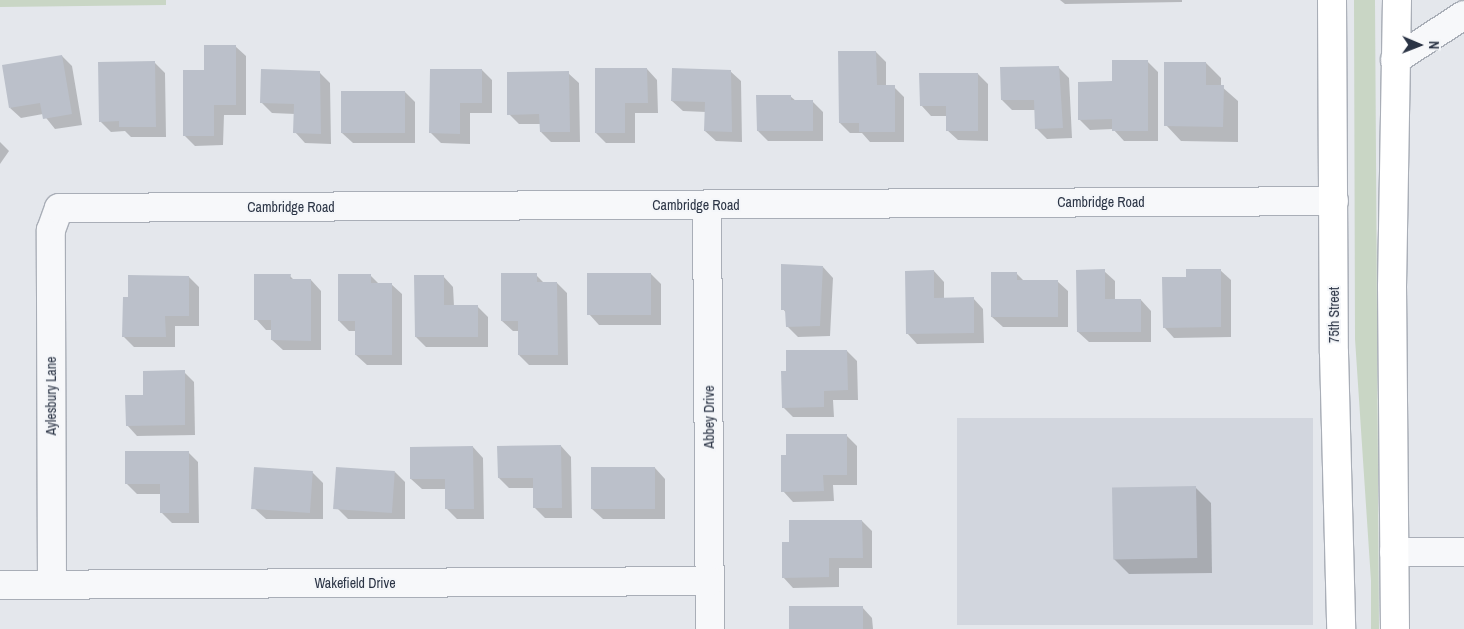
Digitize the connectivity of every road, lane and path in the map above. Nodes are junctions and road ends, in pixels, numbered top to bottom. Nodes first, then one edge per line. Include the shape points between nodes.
1 (1332, 0) edge
2 (1397, 0) edge
3 (1464, 15) edge
4 (1395, 60) junction
5 (1334, 201) junction
6 (708, 205) junction
7 (59, 208) joint
8 (1394, 552) junction
9 (1464, 552) edge
10 (710, 581) junction
11 (52, 584) junction
12 (0, 585) edge
13 (710, 629) edge
14 (1341, 629) edge
15 (1395, 629) edge

1 - 5 main road, 75th Street
2 - 4 main road
3 - 4 street
4 - 8 main road
5 - 6 street, Cambridge Road
5 - 14 main road, 75th Street
6 - 7 street, Cambridge Road
6 - 10 street, Abbey Drive
7 - 11 street, Aylesbury Lane via 51,230
8 - 9 street
8 - 15 main road
10 - 11 street, Wakefield Drive
10 - 13 street, Abbey Drive
11 - 12 street, Wakefield Drive

